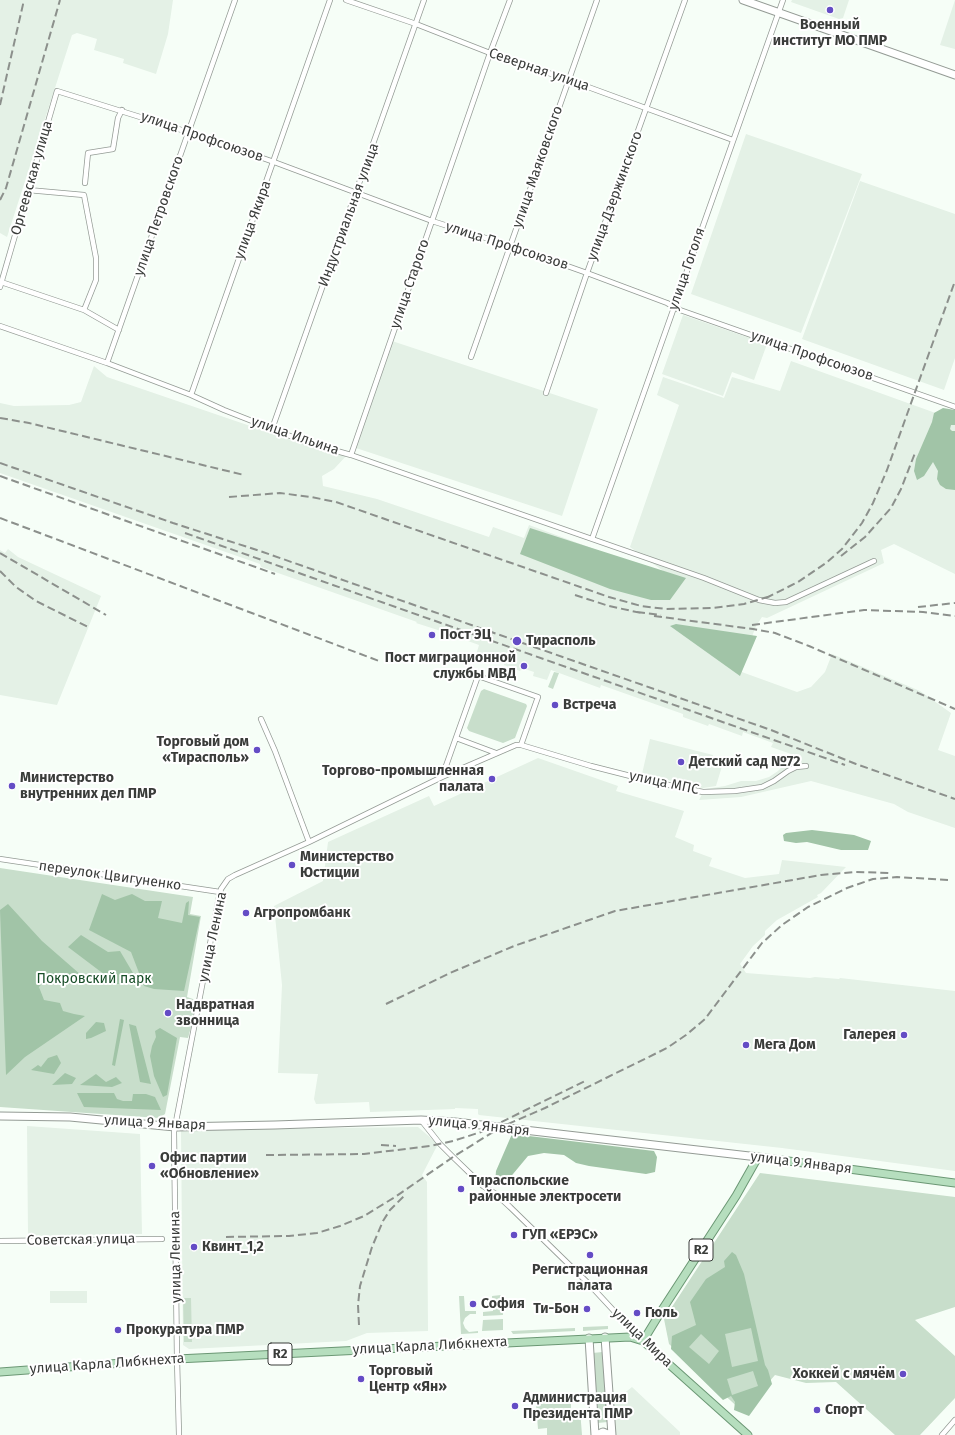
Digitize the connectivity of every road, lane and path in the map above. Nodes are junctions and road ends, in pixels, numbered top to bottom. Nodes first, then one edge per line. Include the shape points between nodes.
1 (235, 0) edge
2 (330, 0) edge
3 (346, 0) edge
4 (424, 0) edge
5 (510, 0) edge
6 (597, 0) edge
7 (685, 0) edge
8 (743, 0) edge
9 (783, 0) edge
10 (779, 13) junction
11 (416, 24) junction
12 (490, 53) junction
13 (955, 75) edge
14 (569, 80) junction
15 (58, 91) joint
16 (647, 108) junction
17 (122, 110) junction
18 (188, 132) junction
19 (733, 140) junction
20 (274, 162) junction
21 (85, 183) dead end
22 (28, 190) junction
23 (357, 193) junction
24 (432, 221) junction
25 (511, 246) junction
26 (588, 273) junction
27 (1, 285) edge
28 (674, 306) junction
29 (84, 310) junction
30 (0, 326) edge
31 (119, 330) junction
32 (471, 357) dead end
33 (107, 363) junction
34 (546, 393) dead end
35 (191, 395) junction
36 (955, 407) edge
37 (272, 429) junction
38 (351, 455) junction
39 (592, 539) junction
40 (874, 561) dead end
41 (261, 720) dead end
42 (456, 738) junction
43 (520, 745) junction
44 (496, 753) junction
45 (806, 766) dead end
46 (442, 777) junction
47 (309, 842) junction
48 (0, 859) edge
49 (220, 892) junction
50 (0, 1116) edge
51 (421, 1120) junction
52 (175, 1126) junction
53 (758, 1157) junction
54 (955, 1183) edge
55 (162, 1239) dead end
56 (0, 1241) edge
57 (589, 1338) junction
58 (605, 1338) junction
59 (643, 1342) junction
60 (177, 1359) junction
61 (0, 1372) edge
62 (955, 1420) edge
63 (179, 1435) edge
64 (596, 1435) edge
65 (611, 1435) edge
66 (748, 1435) edge
67 (942, 1435) edge

1 - 18 street, улица Петровского
2 - 20 street, улица Якира
3 - 11 street, Северная улица
4 - 11 street, Индустриальная улица
5 - 12 street, улица Старого
6 - 14 street, улица Маяковского
7 - 16 street, улица Дзержинского
8 - 10 street
9 - 10 street, улица Гоголя
10 - 13 street
10 - 19 street, улица Гоголя
11 - 12 street, Северная улица
11 - 23 street, Индустриальная улица
12 - 14 street, Северная улица
12 - 24 street, улица Старого
14 - 16 street, Северная улица
14 - 25 street, улица Маяковского
15 - 17 street, улица Профсоюзов
15 - 22 street, Оргеевская улица
16 - 19 street, Северная улица
16 - 26 street, улица Дзержинского
17 - 18 street, улица Профсоюзов
17 - 21 street via 118,118 113,149 88,153
18 - 20 street, улица Профсоюзов
18 - 31 street, улица Петровского
19 - 28 street, улица Гоголя
20 - 23 street, улица Профсоюзов
20 - 35 street, улица Якира
22 - 27 street, Оргеевская улица
22 - 29 street via 84,195 96,258 96,280
23 - 24 street, улица Профсоюзов
23 - 37 street, Индустриальная улица
24 - 25 street, улица Профсоюзов
24 - 38 street, улица Старого
25 - 26 street, улица Профсоюзов
25 - 32 street, улица Маяковского
26 - 28 street, улица Профсоюзов
26 - 34 street, улица Дзержинского
27 - 29 street
28 - 36 street, улица Профсоюзов
28 - 39 street, улица Гоголя
29 - 31 street
30 - 33 street, улица Ильина
31 - 33 street, улица Петровского
33 - 35 street, улица Ильина
35 - 37 street, улица Ильина
37 - 38 street, улица Ильина via 308,443
38 - 39 street, улица Ильина
39 - 40 street, улица Ильина via 759,600 775,603 786,602
41 - 47 street
42 - 43 street via 478,676 538,697
42 - 44 street
42 - 46 street
43 - 44 street, улица Ленина via 510,746
43 - 45 street, улица МПС via 591,766 703,792 762,787 796,767
44 - 46 street, улица Ленина
46 - 47 street, улица Ленина
47 - 49 street, улица Ленина via 235,875
48 - 49 street, переулок Цвигуненко
49 - 52 street, улица Ленина
50 - 52 street, улица 9 Января via 70,1117
51 - 52 street, улица 9 Января
51 - 53 street, улица 9 Января
51 - 59 street, улица Мира via 453,1157 483,1186 510,1207 589,1284
52 - 60 street, улица Ленина
53 - 54 main road, улица 9 Января
53 - 59 main road, R2
55 - 56 street, Советская улица
57 - 58 main road, улица Карла Либкнехта / R2
57 - 60 main road, улица Карла Либкнехта / R2
57 - 64 street
58 - 59 main road, улица Карла Либкнехта / R2 via 630,1337
58 - 65 street
59 - 66 main road, улица Мира / R2
60 - 61 main road, улица Карла Либкнехта / R2
60 - 63 street, улица Ленина
62 - 67 street
64 - 65 street via 603,1432

